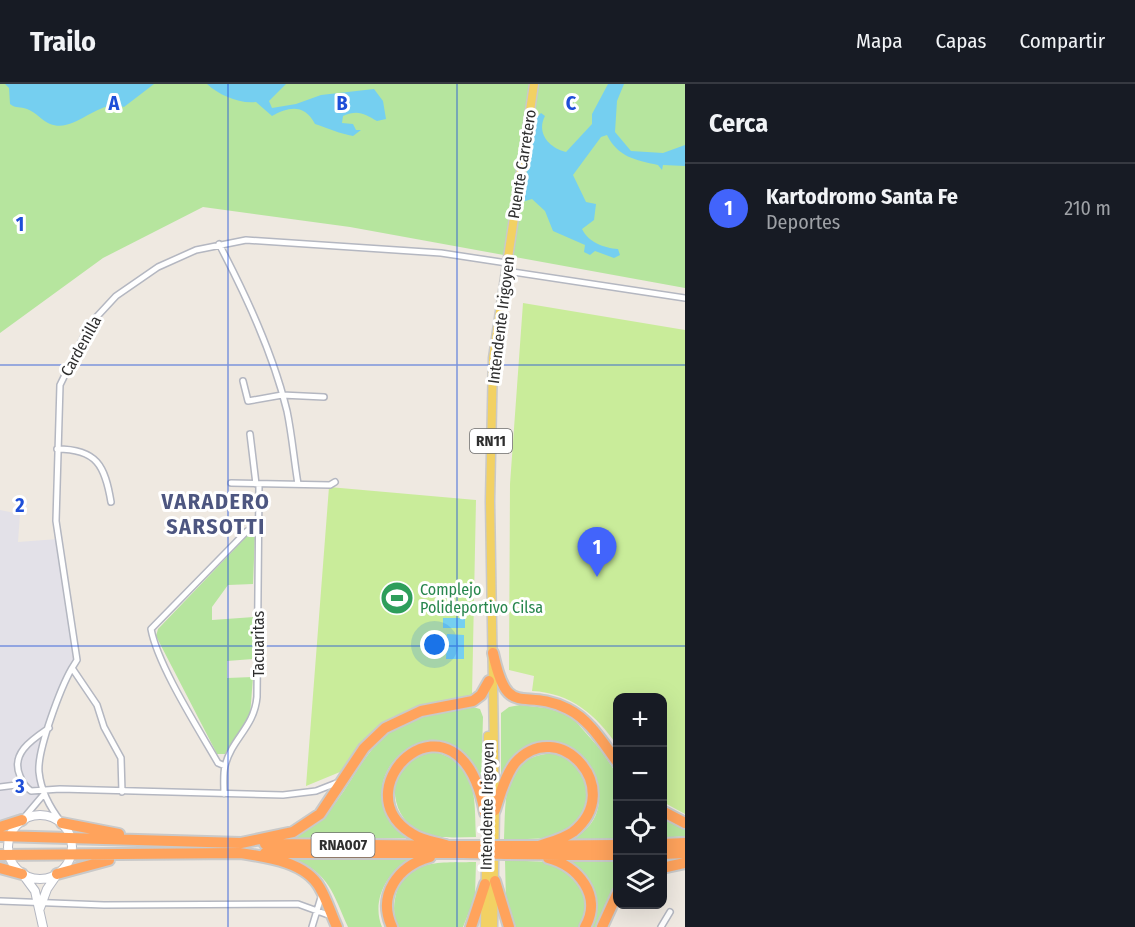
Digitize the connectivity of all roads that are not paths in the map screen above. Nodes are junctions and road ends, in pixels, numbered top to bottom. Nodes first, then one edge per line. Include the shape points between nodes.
1 (534, 84) edge
2 (219, 244) junction
3 (510, 244) joint
4 (506, 267) junction
5 (685, 298) edge
6 (243, 381) dead end
7 (282, 395) junction
8 (324, 397) dead end
9 (250, 434) dead end
10 (57, 449) junction
11 (335, 482) dead end
12 (231, 483) dead end
13 (257, 484) junction
14 (298, 484) junction
15 (111, 502) dead end
16 (258, 524) junction
17 (491, 613) junction
18 (493, 653) junction
19 (72, 668) junction
20 (489, 681) junction
21 (49, 728) junction
22 (613, 756) edge
23 (225, 766) junction
24 (345, 777) junction
25 (24, 784) junction
26 (0, 787) edge
27 (316, 791) junction
28 (44, 792) junction
29 (123, 792) junction
30 (224, 794) junction
31 (324, 809) junction
32 (490, 811) junction
33 (667, 813) edge
34 (22, 820) junction
35 (62, 823) junction
36 (685, 823) edge
37 (0, 827) edge
38 (5, 836) edge
39 (71, 838) junction
40 (148, 841) junction
41 (685, 843) edge
42 (667, 844) edge
43 (613, 845) edge
44 (241, 848) junction
45 (443, 849) junction
46 (536, 850) junction
47 (685, 853) edge
48 (667, 854) edge
49 (4, 855) edge
50 (136, 855) junction
51 (613, 855) edge
52 (70, 856) junction
53 (685, 863) edge
54 (667, 867) edge
55 (0, 868) edge
56 (22, 874) junction
57 (57, 874) junction
58 (490, 882) junction
59 (323, 893) junction
60 (0, 901) edge
61 (613, 903) edge
62 (40, 905) junction
63 (315, 910) junction
64 (670, 912) dead end
65 (331, 916) junction
66 (43, 927) edge
67 (312, 927) edge
68 (337, 927) edge
69 (392, 927) edge
70 (471, 927) edge
71 (485, 927) edge
72 (493, 927) edge
73 (509, 927) edge
74 (585, 927) edge
75 (602, 927) edge
76 (661, 927) edge

1 - 3 main road, Puente Carretero / RN11
2 - 4 street, Cardenilla via 275,240 441,253
2 - 7 street via 257,323
2 - 10 street, Cardenilla via 158,267 97,314 60,385
3 - 4 main road, Intendente Irigoyen / RN11
4 - 5 street, Cardenilla
4 - 17 main road, Intendente Irigoyen / RN11 via 493,368
6 - 7 street via 248,400
7 - 8 street
7 - 14 street
9 - 13 street, Tacuaritas
10 - 15 street via 81,450 103,468
10 - 19 street, Cardenilla via 56,521 77,660
11 - 14 street
12 - 13 street
13 - 14 street
13 - 16 street, Tacuaritas
16 - 23 street, Tacuaritas via 256,712
16 - 23 street via 151,629 182,699 218,763
17 - 18 main road, Intendente Irigoyen / RN11
17 - 20 main road, Intendente Irigoyen / RN11
18 - 22 highway via 499,681 506,692 520,699 556,704 575,713
18 - 32 main road, Intendente Irigoyen / RN11
19 - 21 street
19 - 29 street via 82,678 122,758
20 - 24 highway via 473,701 421,711 385,728 364,748
20 - 32 main road, Intendente Irigoyen / RN11
21 - 25 street via 21,753 17,765
21 - 28 street via 39,768
23 - 30 street, Tacuaritas
24 - 27 street
24 - 31 highway
25 - 26 street
25 - 28 street via 32,791
27 - 30 street
27 - 31 street
28 - 29 street
28 - 34 street
28 - 35 street
29 - 30 street
31 - 44 highway via 293,832
32 - 45 highway via 477,779 456,753 430,747 405,757 390,781 391,809 411,833
32 - 46 highway via 510,772 525,755 555,748 576,758 592,781 589,812 574,831
32 - 58 main road, Intendente Irigoyen / RN11
33 - 36 highway
34 - 35 street via 43,814
34 - 37 highway
34 - 38 street
35 - 39 street
35 - 40 highway, RNA007
38 - 39 highway, RNA007
38 - 49 street
39 - 40 highway, RNA007
39 - 52 street
40 - 44 highway, RNA007
41 - 42 highway
43 - 46 highway, RNA007
44 - 45 highway, RNA007
44 - 50 highway, RNA007
44 - 59 highway via 303,870
45 - 46 highway, RNA007, bridge
45 - 69 highway via 398,875 387,899
46 - 51 highway, RNA007
46 - 74 highway via 567,864 583,880 591,908
47 - 48 highway
49 - 52 highway, RNA007
49 - 56 street
50 - 52 highway, RNA007
50 - 57 highway, RNA007
52 - 57 street
53 - 54 highway
55 - 56 highway
56 - 57 street via 39,879
56 - 62 street via 32,885
57 - 62 street
58 - 70 highway
58 - 71 main road, Intendente Irigoyen / RN11
58 - 72 main road, Intendente Irigoyen / RN11
58 - 73 highway
59 - 63 street
59 - 65 highway
60 - 62 street
61 - 75 highway
62 - 63 street via 298,904
62 - 66 street
63 - 65 street
63 - 67 street
64 - 76 street
65 - 68 highway

